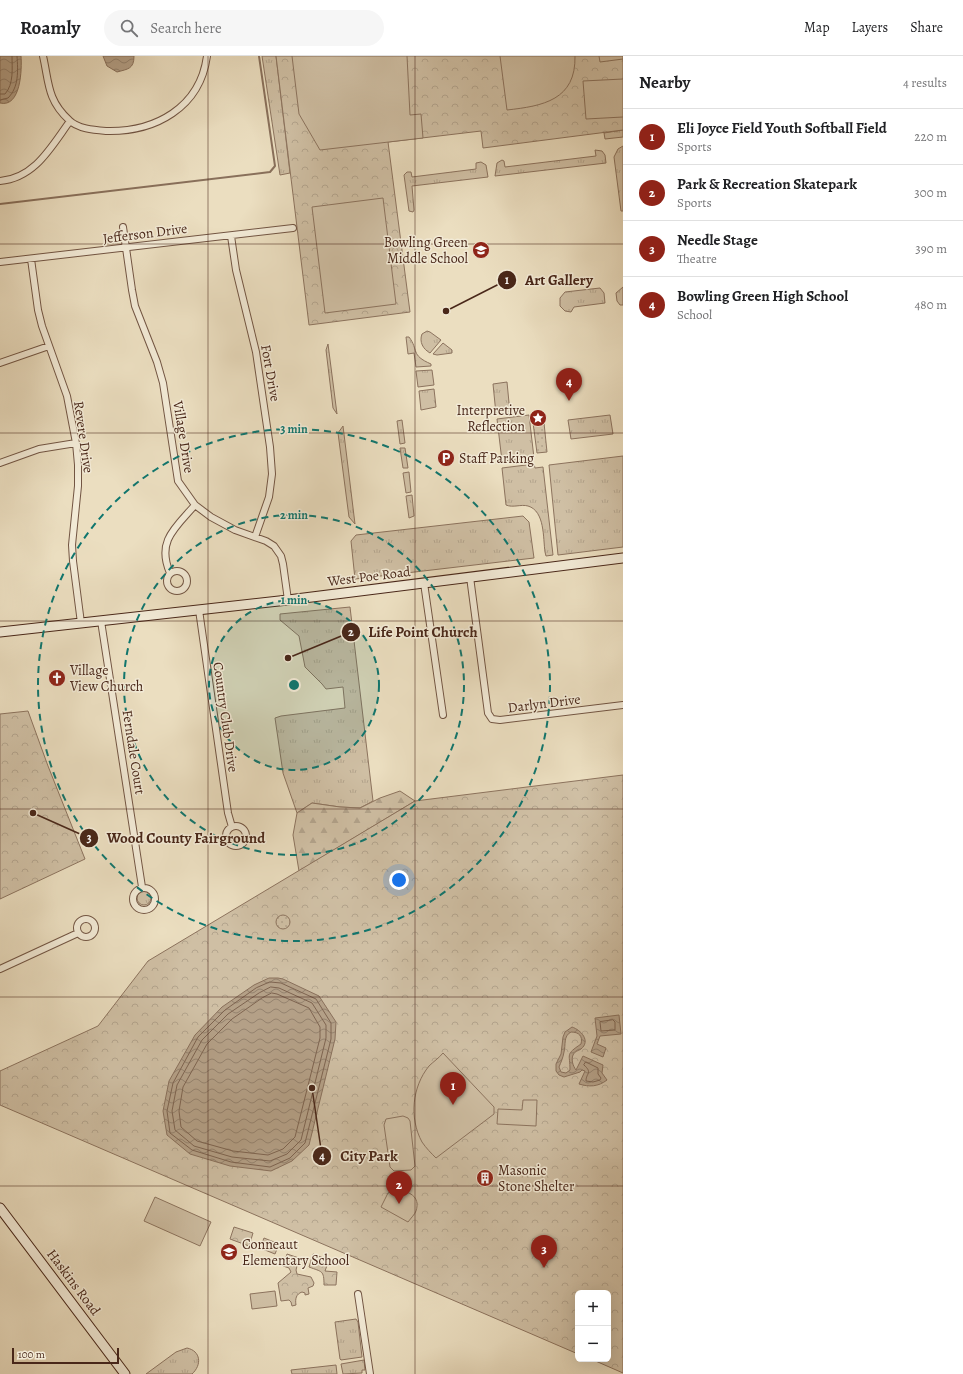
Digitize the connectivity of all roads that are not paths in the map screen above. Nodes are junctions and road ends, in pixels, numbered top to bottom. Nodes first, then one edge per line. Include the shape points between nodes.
1 (43, 56) edge
2 (207, 56) edge
3 (70, 121) junction
4 (0, 182) edge
5 (123, 226) dead end
6 (294, 228) dead end
7 (231, 236) junction
8 (126, 248) junction
9 (31, 259) junction
10 (0, 262) edge
11 (49, 346) junction
12 (0, 363) edge
13 (76, 443) junction
14 (0, 463) edge
15 (195, 505) junction
16 (255, 537) junction
17 (623, 558) edge
18 (170, 573) dead end
19 (470, 577) junction
20 (424, 583) junction
21 (288, 600) junction
22 (199, 610) junction
23 (101, 621) junction
24 (80, 623) junction
25 (0, 632) edge
26 (623, 705) edge
27 (443, 715) dead end
28 (232, 827) dead end
29 (142, 887) dead end
30 (78, 933) dead end
31 (0, 969) edge
32 (0, 1208) edge
33 (358, 1294) dead end
34 (125, 1374) edge
35 (370, 1374) edge

1 - 3 street via 52,98
2 - 3 street via 202,76 192,94 177,110 159,122 116,131 90,129
3 - 4 street via 38,163 21,176
5 - 8 street, Village Drive
6 - 7 street, Jefferson Drive
7 - 8 street, Jefferson Drive
7 - 16 street, Fort Drive via 236,270 256,352 270,447 272,474 269,497
8 - 9 street, Jefferson Drive
8 - 15 street, Village Drive via 136,306 163,383 176,474 181,486
9 - 10 street, Jefferson Drive
9 - 11 street, Revere Drive via 38,310
11 - 12 street
11 - 13 street, Revere Drive via 67,396
13 - 14 street via 39,449
13 - 24 street, Revere Drive via 78,486 72,545
15 - 16 street, Village Drive via 220,523
15 - 18 street via 168,537 165,549
16 - 21 street, Village Drive via 274,546 281,556
17 - 19 main road, West Poe Road
19 - 20 main road, West Poe Road
19 - 26 street, Darlyn Drive via 488,713 492,719
20 - 21 main road, West Poe Road
20 - 27 street
21 - 22 main road, West Poe Road
22 - 23 main road, West Poe Road
22 - 28 street, Country Club Drive
23 - 24 main road, West Poe Road
23 - 29 street, Ferndale Court
24 - 25 main road, West Poe Road
30 - 31 street
32 - 34 main road, Haskins Road
33 - 35 street

